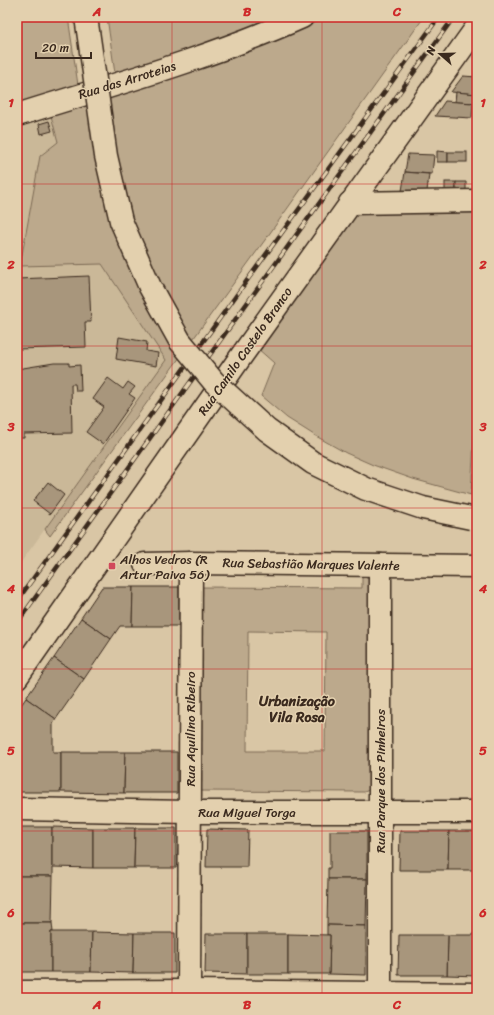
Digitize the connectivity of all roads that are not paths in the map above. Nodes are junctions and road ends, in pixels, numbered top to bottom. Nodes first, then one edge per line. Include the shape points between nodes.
1 (86, 17) edge
2 (302, 17) edge
3 (475, 33) edge
4 (17, 115) edge
5 (477, 201) edge
6 (350, 204) junction
7 (474, 518) edge
8 (191, 563) junction
9 (145, 564) dead end
10 (380, 565) junction
11 (477, 566) edge
12 (17, 677) edge
13 (17, 809) edge
14 (190, 812) junction
15 (380, 812) junction
16 (477, 812) edge
17 (189, 991) junction
18 (17, 992) edge
19 (477, 994) edge
20 (380, 995) edge

1 - 7 street, bridge via 106,156 121,221 150,287 180,342 214,382 267,430 313,462 366,489 423,508
2 - 4 street, Rua das Arroteias via 178,64
3 - 6 street, Rua Camilo Castelo Branco
5 - 6 street
6 - 12 street, Rua Camilo Castelo Branco via 237,361
8 - 9 street, Rua Sebastião Marques Valente
8 - 10 street, Rua Sebastião Marques Valente
8 - 14 street, Rua Aquilino Ribeiro
10 - 11 street, Rua Sebastião Marques Valente
10 - 15 street, Rua Parque dos Pinheiros
13 - 14 street, Rua Miguel Torga
14 - 15 street, Rua Miguel Torga
14 - 17 street, Rua Aquilino Ribeiro
15 - 16 street, Rua Miguel Torga
15 - 20 street, Rua Parque dos Pinheiros
17 - 18 street
17 - 20 street
19 - 20 street

